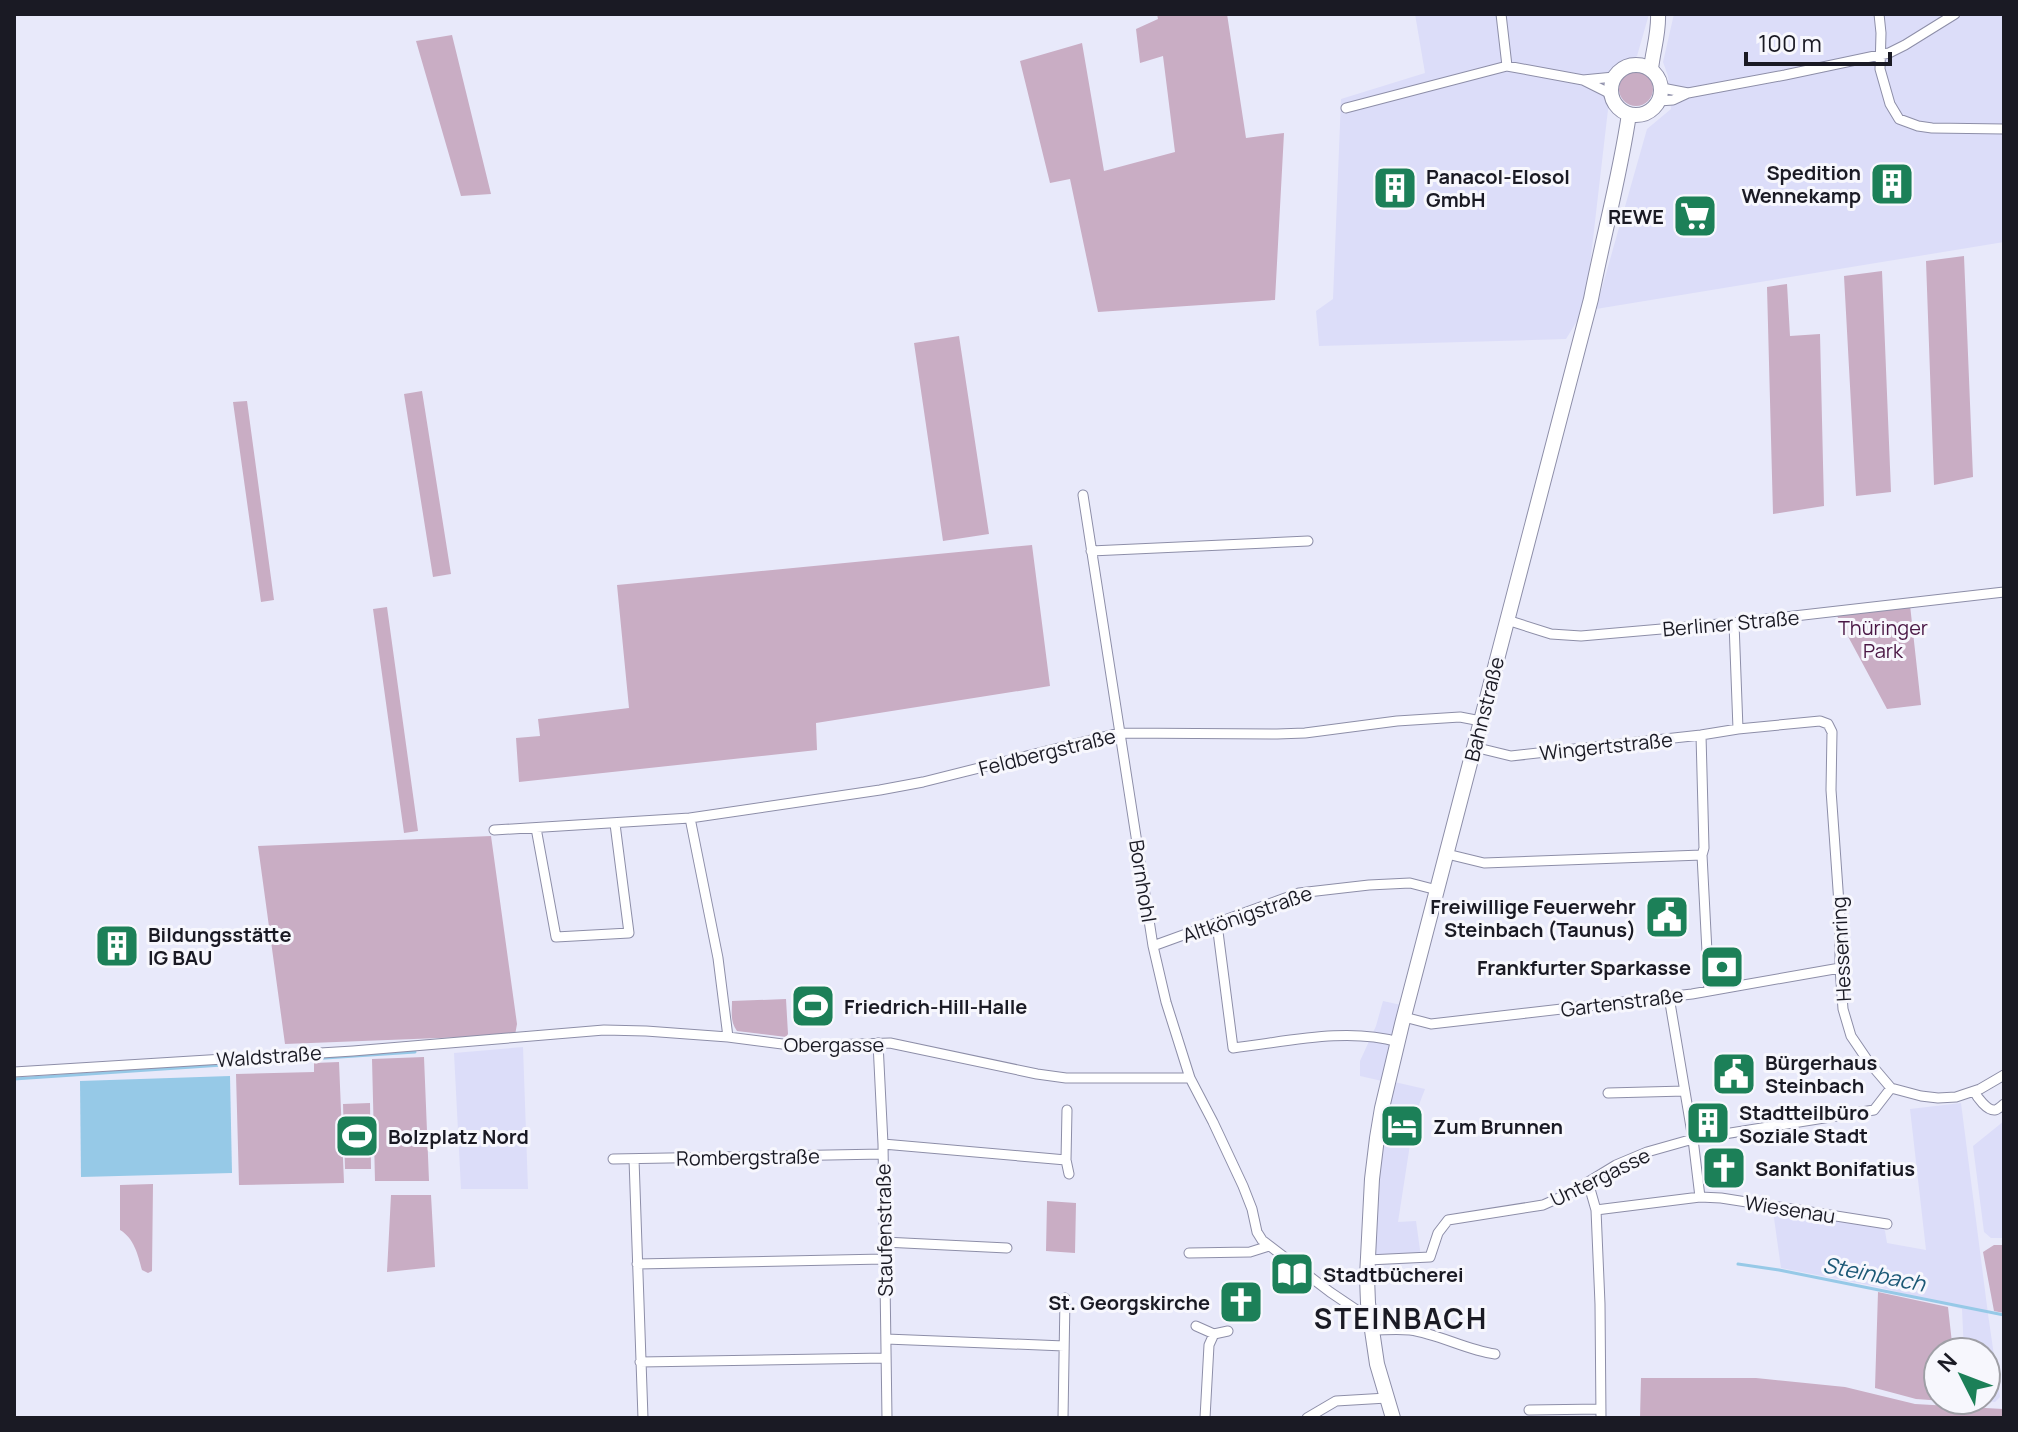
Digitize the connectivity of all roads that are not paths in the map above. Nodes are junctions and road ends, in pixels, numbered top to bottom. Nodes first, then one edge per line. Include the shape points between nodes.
1 (1501, 14) edge
2 (1658, 14) edge
3 (1879, 14) edge
4 (1955, 14) edge
5 (1880, 55) junction
6 (1635, 64) junction
7 (1507, 66) junction
8 (1651, 69) junction
9 (1614, 77) junction
10 (1583, 80) junction
11 (1611, 94) junction
12 (1660, 94) junction
13 (1346, 108) dead end
14 (1635, 114) junction
15 (2004, 129) edge
16 (1083, 495) dead end
17 (1308, 541) dead end
18 (1091, 551) junction
19 (2004, 592) edge
20 (1507, 620) junction
21 (1734, 623) junction
22 (1481, 721) junction
23 (1828, 724) joint
24 (1738, 729) junction
25 (1119, 733) junction
26 (1701, 735) junction
27 (1474, 747) junction
28 (690, 818) junction
29 (615, 824) junction
30 (536, 828) junction
31 (494, 830) dead end
32 (1447, 854) junction
33 (1702, 855) junction
34 (1437, 890) junction
35 (1217, 924) junction
36 (1153, 946) junction
37 (1840, 968) junction
38 (1709, 991) junction
39 (1669, 997) junction
40 (1404, 1017) junction
41 (728, 1037) junction
42 (525, 1038) joint
43 (1398, 1042) junction
44 (878, 1043) junction
45 (14, 1072) edge
46 (2004, 1075) edge
47 (1190, 1078) junction
48 (1891, 1088) junction
49 (1685, 1091) junction
50 (1974, 1091) junction
51 (1608, 1093) dead end
52 (2004, 1104) edge
53 (1067, 1110) dead end
54 (1693, 1139) junction
55 (883, 1149) junction
56 (613, 1159) dead end
57 (634, 1159) junction
58 (1066, 1160) junction
59 (1069, 1174) dead end
60 (1588, 1182) junction
61 (1700, 1197) junction
62 (1596, 1210) junction
63 (1887, 1224) dead end
64 (884, 1242) junction
65 (1269, 1246) junction
66 (1007, 1248) dead end
67 (1189, 1253) dead end
68 (884, 1259) junction
69 (1368, 1260) junction
70 (637, 1264) junction
71 (1065, 1298) dead end
72 (1371, 1324) junction
73 (1196, 1326) dead end
74 (1228, 1331) dead end
75 (1214, 1334) junction
76 (886, 1339) junction
77 (1064, 1346) junction
78 (1495, 1354) dead end
79 (886, 1358) junction
80 (640, 1362) junction
81 (1387, 1398) junction
82 (1529, 1410) dead end
83 (1601, 1414) edge
84 (643, 1418) edge
85 (887, 1418) edge
86 (1063, 1418) edge
87 (1205, 1418) edge
88 (1307, 1418) edge
89 (1393, 1418) edge

1 - 7 street
2 - 6 main road
2 - 8 main road
3 - 5 street
4 - 5 street
5 - 12 street via 1673,100
5 - 15 street via 1890,104 1899,119 1932,128
6 - 8 main road
6 - 9 main road
7 - 10 street
7 - 13 street
8 - 12 main road via 1660,81
9 - 10 street
9 - 11 main road
10 - 11 street
11 - 14 main road via 1620,109
12 - 14 main road via 1655,107
14 - 20 main road, Bahnstraße
16 - 18 street, Bornhohl
17 - 18 street
18 - 25 street, Bornhohl
19 - 21 street, Berliner Straße
20 - 21 street, Berliner Straße via 1551,634 1581,636
20 - 22 main road, Bahnstraße
21 - 24 street
22 - 25 street, Feldbergstraße via 1397,721 1277,734
22 - 27 main road, Bahnstraße
23 - 24 street, Wingertstraße
23 - 37 street, Hessenring
24 - 26 street, Wingertstraße
25 - 28 street, Feldbergstraße via 890,788
25 - 36 street, Bornhohl
26 - 27 street, Wingertstraße via 1511,756
26 - 33 street
27 - 32 main road, Bahnstraße
28 - 29 street, Feldbergstraße
28 - 41 street
29 - 30 street, Feldbergstraße
29 - 30 street via 629,933 556,937
30 - 31 street, Feldbergstraße
32 - 33 street via 1484,863
32 - 34 main road, Bahnstraße
33 - 38 street
34 - 35 street, Altkönigstraße via 1410,883 1310,891
34 - 40 main road, Bahnstraße
35 - 36 street, Altkönigstraße
35 - 43 street via 1233,1048 1350,1035
36 - 47 street, Bornhohl
37 - 38 street, Gartenstraße
37 - 48 street, Hessenring via 1851,1036
38 - 39 street, Gartenstraße
39 - 40 street, Gartenstraße via 1431,1024
39 - 49 street
40 - 43 main road, Bahnstraße
41 - 42 street, Obergasse via 604,1030
41 - 44 street, Obergasse via 798,1046
42 - 45 street, Waldstraße
43 - 69 main road, Bahnstraße via 1377,1138
44 - 47 street, Obergasse via 1051,1076
44 - 55 street, Staufenstraße
46 - 50 street
47 - 65 street, Bornhohl via 1243,1186 1257,1232
48 - 50 street via 1938,1098
48 - 54 street, Untergasse via 1874,1110
49 - 51 street
49 - 54 street
50 - 52 street via 1992,1110
53 - 58 street
54 - 60 street, Untergasse via 1647,1152
54 - 61 street
55 - 57 street, Rombergstraße
55 - 58 street, Rombergstraße
55 - 64 street, Staufenstraße
56 - 57 street, Rombergstraße
57 - 70 street
58 - 59 street
60 - 62 street
60 - 69 street, Untergasse via 1543,1205 1448,1220 1430,1257
61 - 62 street, Wiesenau
61 - 63 street, Wiesenau
62 - 83 street
64 - 66 street
64 - 68 street, Staufenstraße
65 - 67 street via 1250,1252
65 - 72 street, Bornhohl
68 - 70 street
68 - 76 street, Staufenstraße
69 - 72 main road, Bahnstraße
70 - 80 street
71 - 77 street
72 - 78 street
72 - 81 main road, Bahnstraße
73 - 75 street
74 - 75 street
75 - 87 street
76 - 77 street
76 - 79 street, Staufenstraße
77 - 86 street
79 - 80 street
79 - 85 street, Staufenstraße
80 - 84 street
81 - 88 street via 1336,1401
81 - 89 main road, Bahnstraße
82 - 83 street

